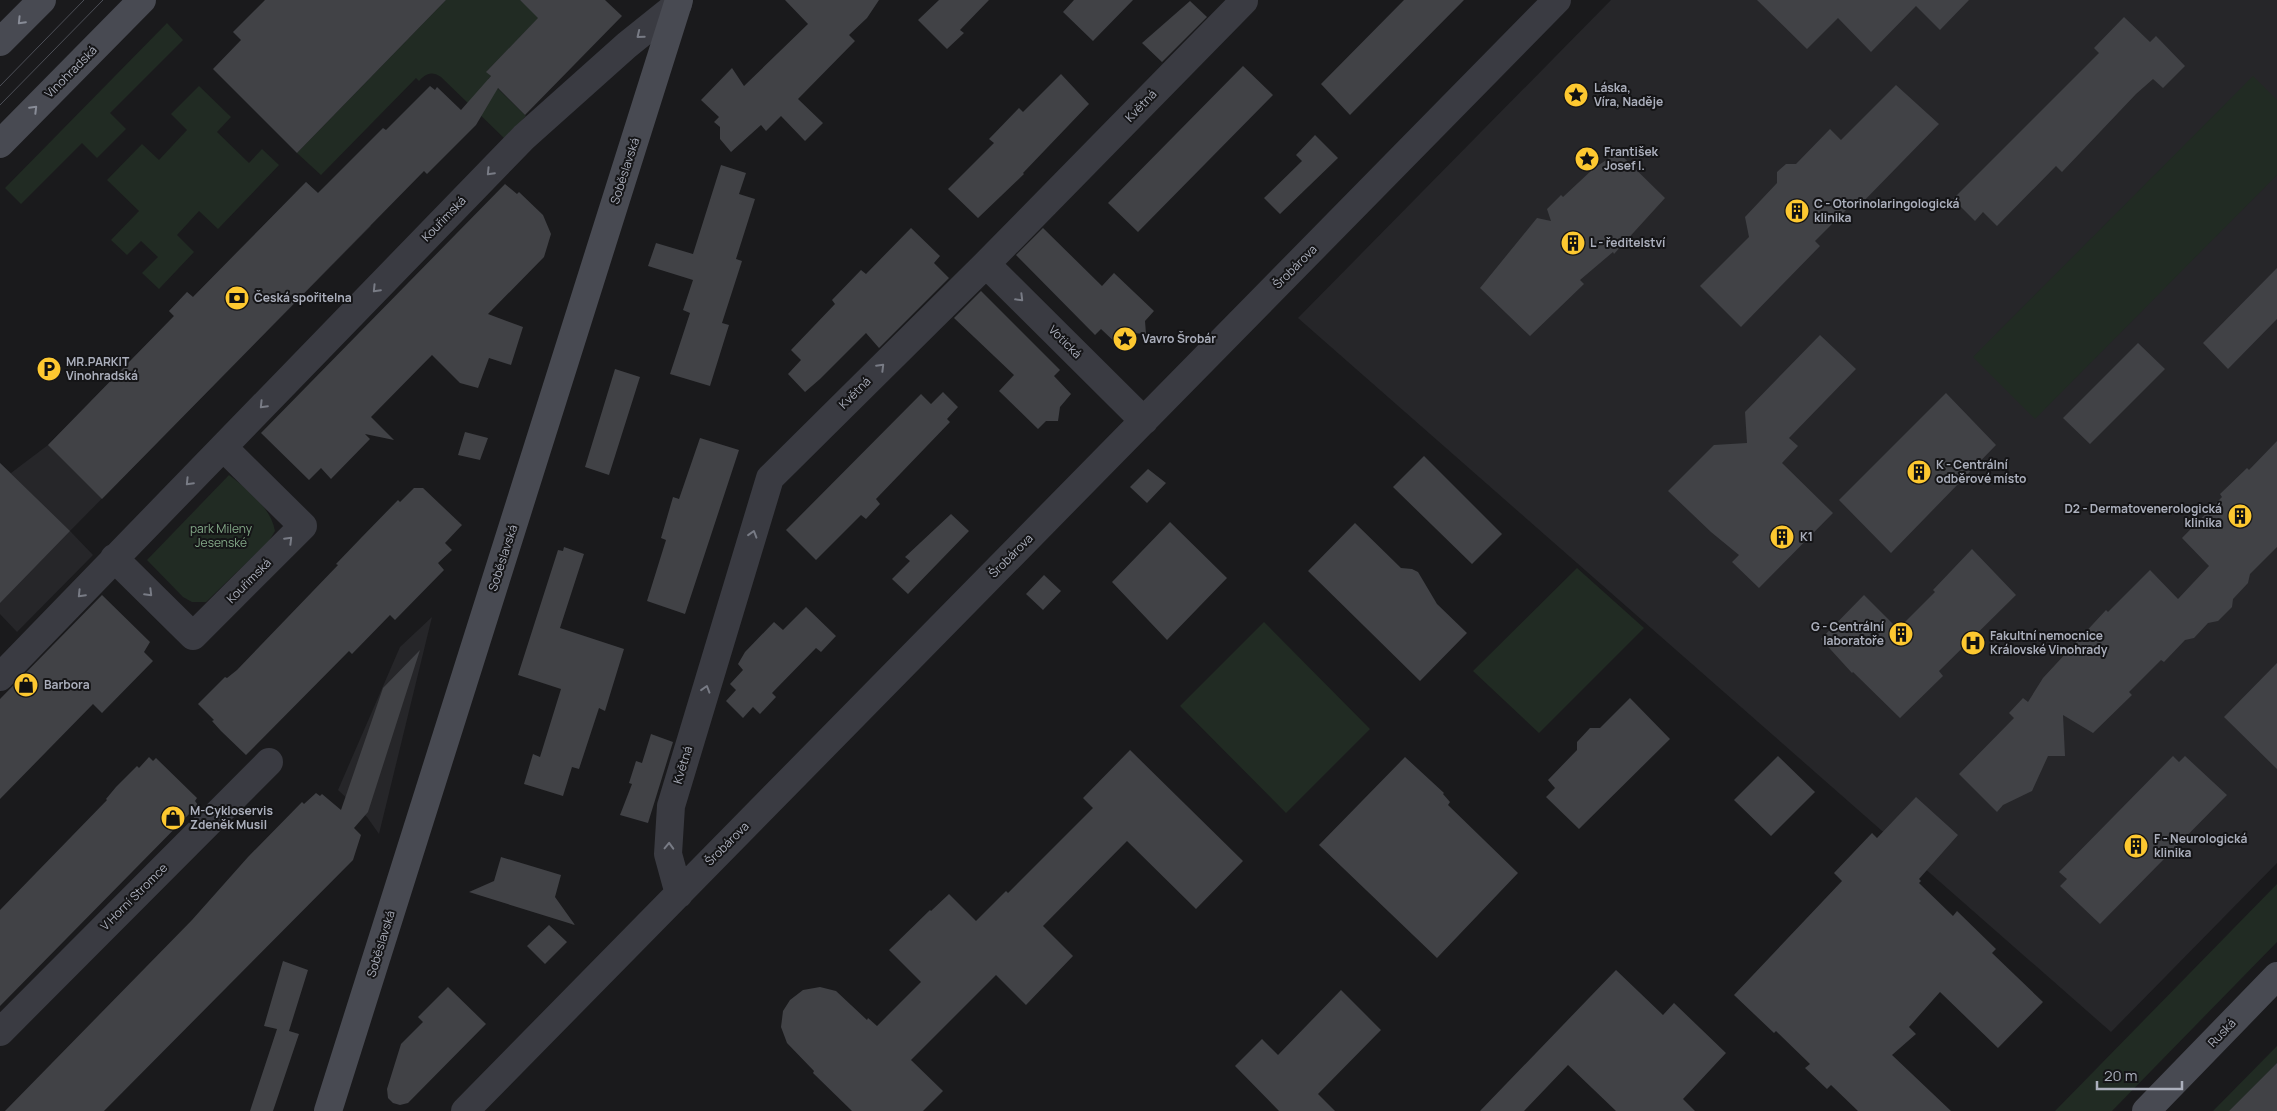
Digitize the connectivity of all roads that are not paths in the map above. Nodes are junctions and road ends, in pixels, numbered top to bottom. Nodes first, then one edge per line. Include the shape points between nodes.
1 (42, 0) edge
2 (142, 0) edge
3 (1557, 0) edge
4 (677, 1) edge
5 (1244, 1) edge
6 (0, 42) edge
7 (0, 144) edge
8 (986, 264) junction
9 (1144, 421) junction
10 (223, 447) junction
11 (114, 558) junction
12 (0, 677) edge
13 (268, 762) dead end
14 (679, 894) junction
15 (2277, 976) edge
16 (0, 1032) edge
17 (333, 1108) edge
18 (465, 1111) edge
19 (2146, 1111) edge

1 -> 6 main road
7 -> 2 main road, Vinohradská
3 - 9 street, Šrobárova
4 -> 10 street, Kouřimská via 524,137
4 - 17 main road, Soběslavská
5 - 8 street, Květná
8 -> 9 street, Votická
14 -> 8 street, Květná via 668,854 671,806 770,478
9 - 14 street, Šrobárova
10 -> 11 street, Kouřimská
11 -> 10 street, Kouřimská via 193,636 303,526
11 -> 12 street, Kouřimská
13 - 16 street, V Horní Stromce
14 - 18 street, Šrobárova
15 - 19 main road, Ruská

